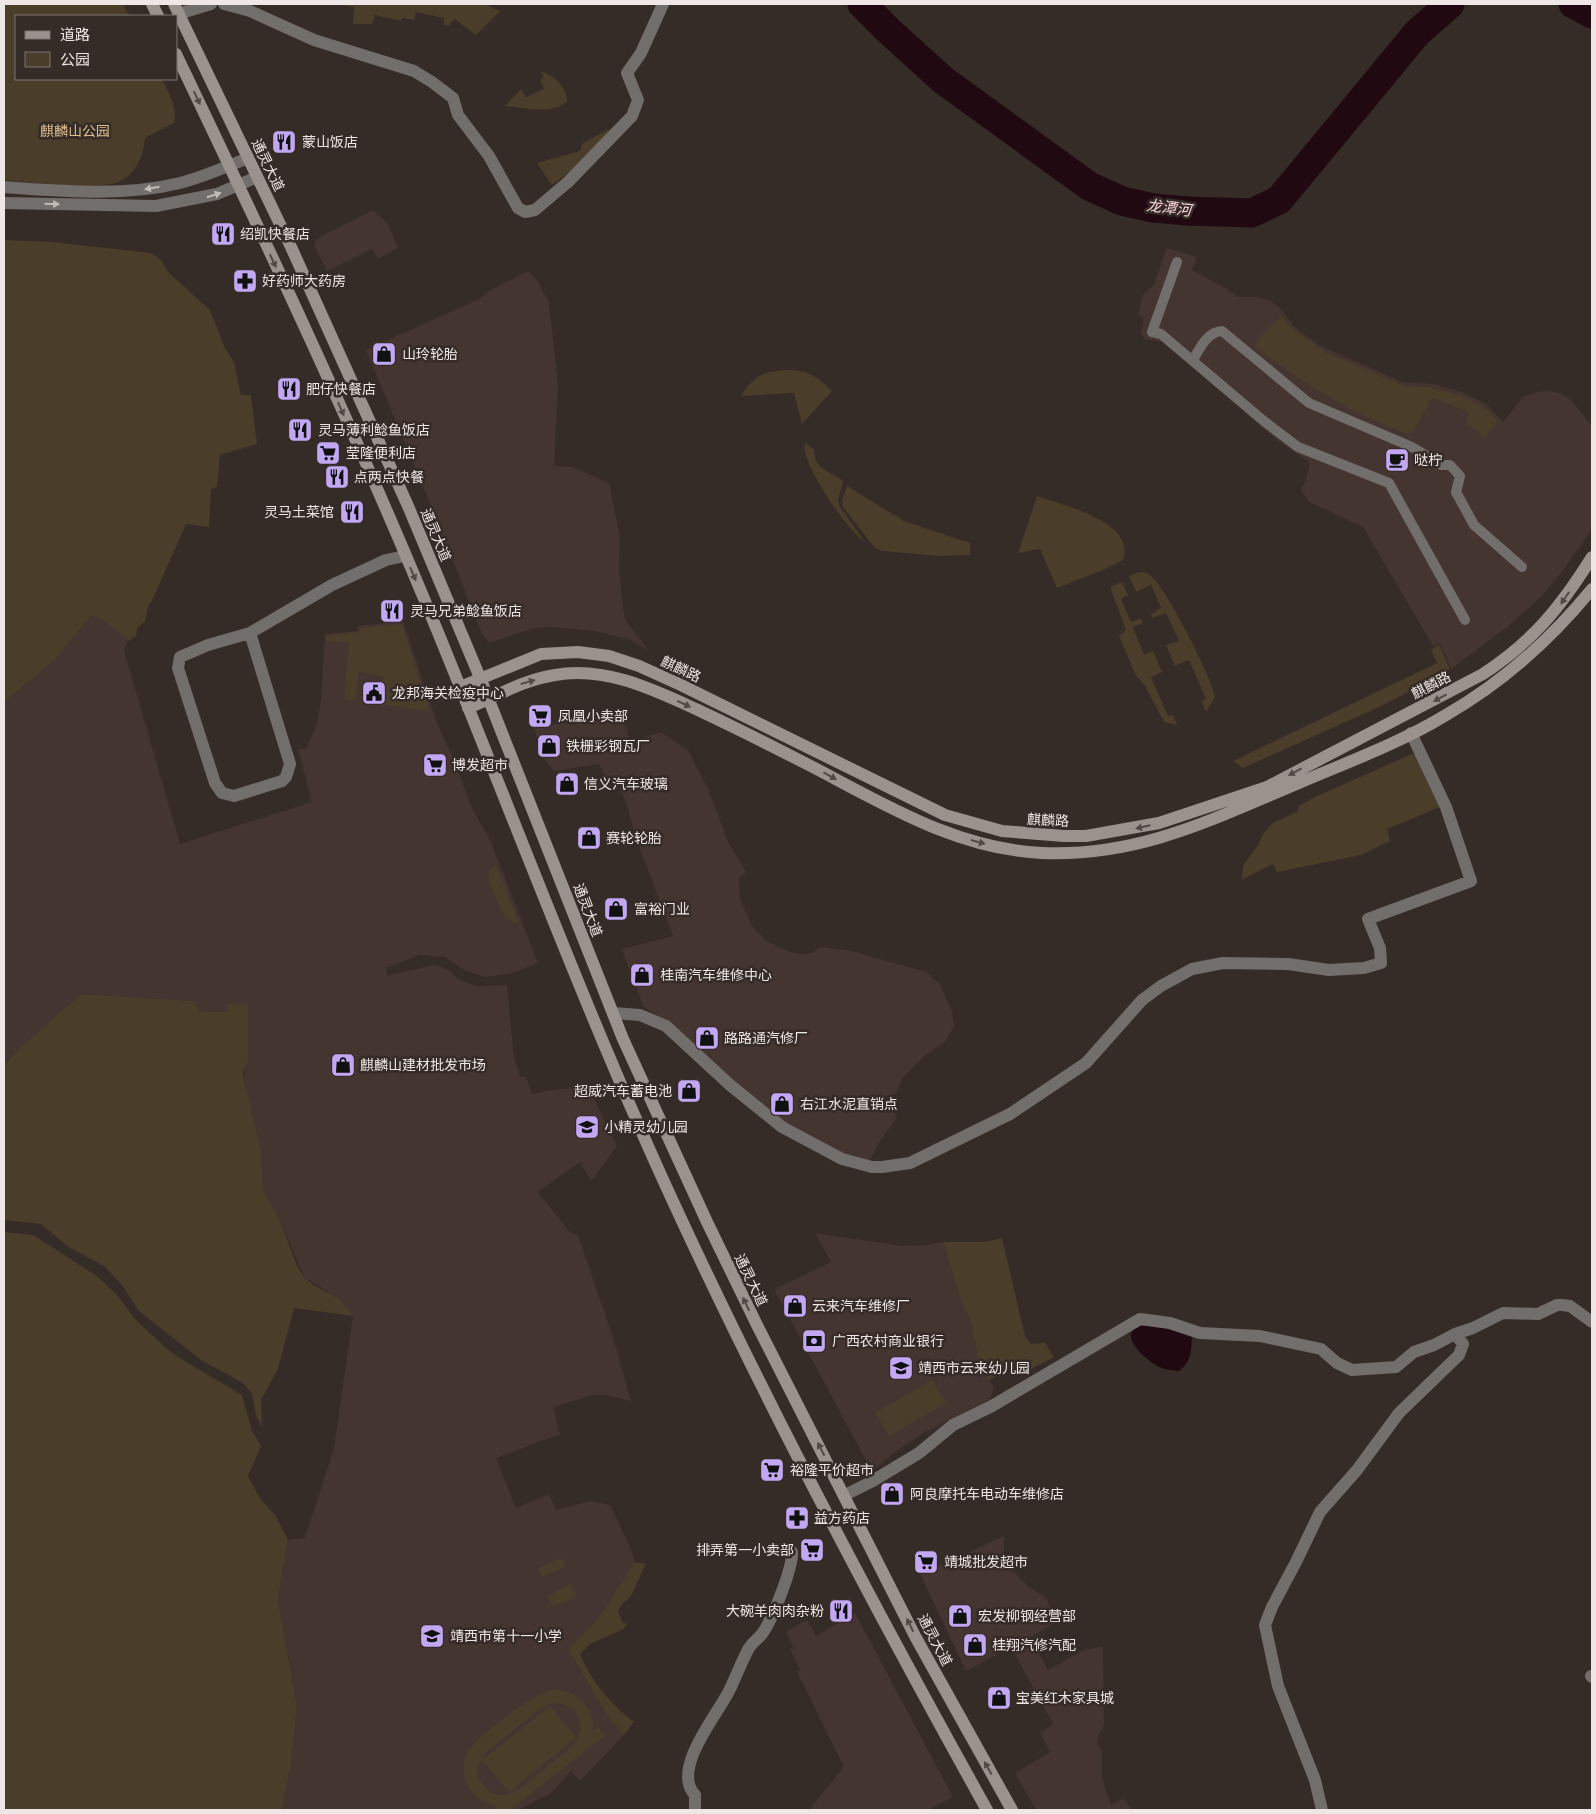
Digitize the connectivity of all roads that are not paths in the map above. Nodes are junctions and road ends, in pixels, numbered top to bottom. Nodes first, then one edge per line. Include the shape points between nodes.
1 (210, 4) edge
2 (224, 4) edge
3 (663, 4) edge
4 (176, 9) edge
5 (178, 58) edge
6 (248, 158) junction
7 (229, 166) junction
8 (257, 177) junction
9 (237, 185) junction
10 (4, 187) edge
11 (4, 203) edge
12 (1177, 262) dead end
13 (1193, 360) junction
14 (1427, 456) dead end
15 (1441, 465) dead end
16 (405, 556) junction
17 (1592, 557) edge
18 (1522, 568) dead end
19 (1592, 589) edge
20 (1465, 620) dead end
21 (250, 633) junction
22 (481, 680) junction
23 (460, 688) junction
24 (487, 700) junction
25 (468, 708) junction
26 (1411, 733) junction
27 (613, 1013) junction
28 (1592, 1322) edge
29 (1455, 1334) junction
30 (845, 1495) junction
31 (792, 1552) dead end
32 (695, 1810) edge
33 (987, 1810) edge
34 (1012, 1810) edge
35 (1322, 1810) edge

1 - 4 street
2 - 3 street via 314,40 414,71 432,82 453,98 458,115 489,156 518,208 525,212 535,210 568,182 632,116 638,100 627,74 641,53
4 - 6 main road, 通灵大道
5 -> 7 main road
6 - 7 street
6 - 8 main road, 通灵大道
7 - 9 main road
7 -> 10 street via 179,183 136,190
8 - 9 street
8 - 22 main road, 通灵大道 via 408,506
11 -> 9 street via 156,206 202,198
9 -> 16 main road via 326,375
12 - 13 street via 1152,332 1161,334
13 - 14 street via 1208,336 1222,330 1309,402
13 - 20 street via 1298,447 1389,483
15 - 18 street via 1450,466 1460,476 1456,492 1474,525
16 - 21 street via 386,560 332,584
16 -> 23 main road
17 -> 22 main road, 麒麟路 via 1556,611 1510,656 1482,674 1267,787 1159,823 1086,836 1020,833 971,824 945,815 674,682 609,656 578,652 540,654
19 - 26 main road via 1566,620 1522,661 1463,705
21 - 21 street via 290,764 282,781 234,796 222,793 215,783 178,661 192,650
22 - 23 main road, 麒麟路
22 - 24 main road, 通灵大道
23 - 25 main road
24 - 25 main road
24 -> 26 main road via 524,682 556,674 595,674 649,687 911,819 994,846 1044,853 1095,851 1180,833
24 - 27 main road, 通灵大道
25 - 33 main road via 624,1090 682,1223 898,1649
26 - 27 street via 1446,807 1471,882 1368,919 1380,948 1381,964 1329,970 1288,964 1223,962 1192,969 1142,1000 1086,1063 1010,1114 910,1163 872,1167 826,1152 766,1116 666,1026 640,1015
30 -> 27 main road, 通灵大道 via 756,1325
28 - 29 street via 1570,1306 1557,1305 1538,1314 1503,1313
29 - 30 street via 1414,1352 1396,1367 1352,1370 1337,1363 1321,1349 1260,1336 1200,1333 1170,1323 1140,1319 992,1406 953,1425 919,1453
29 - 35 street via 1463,1344 1459,1355 1399,1413 1357,1470 1320,1512 1265,1625 1278,1686 1315,1780
34 -> 30 main road, 通灵大道 via 916,1638
31 - 32 street via 789,1570 767,1625 750,1647 729,1693 697,1743 688,1784 695,1795

